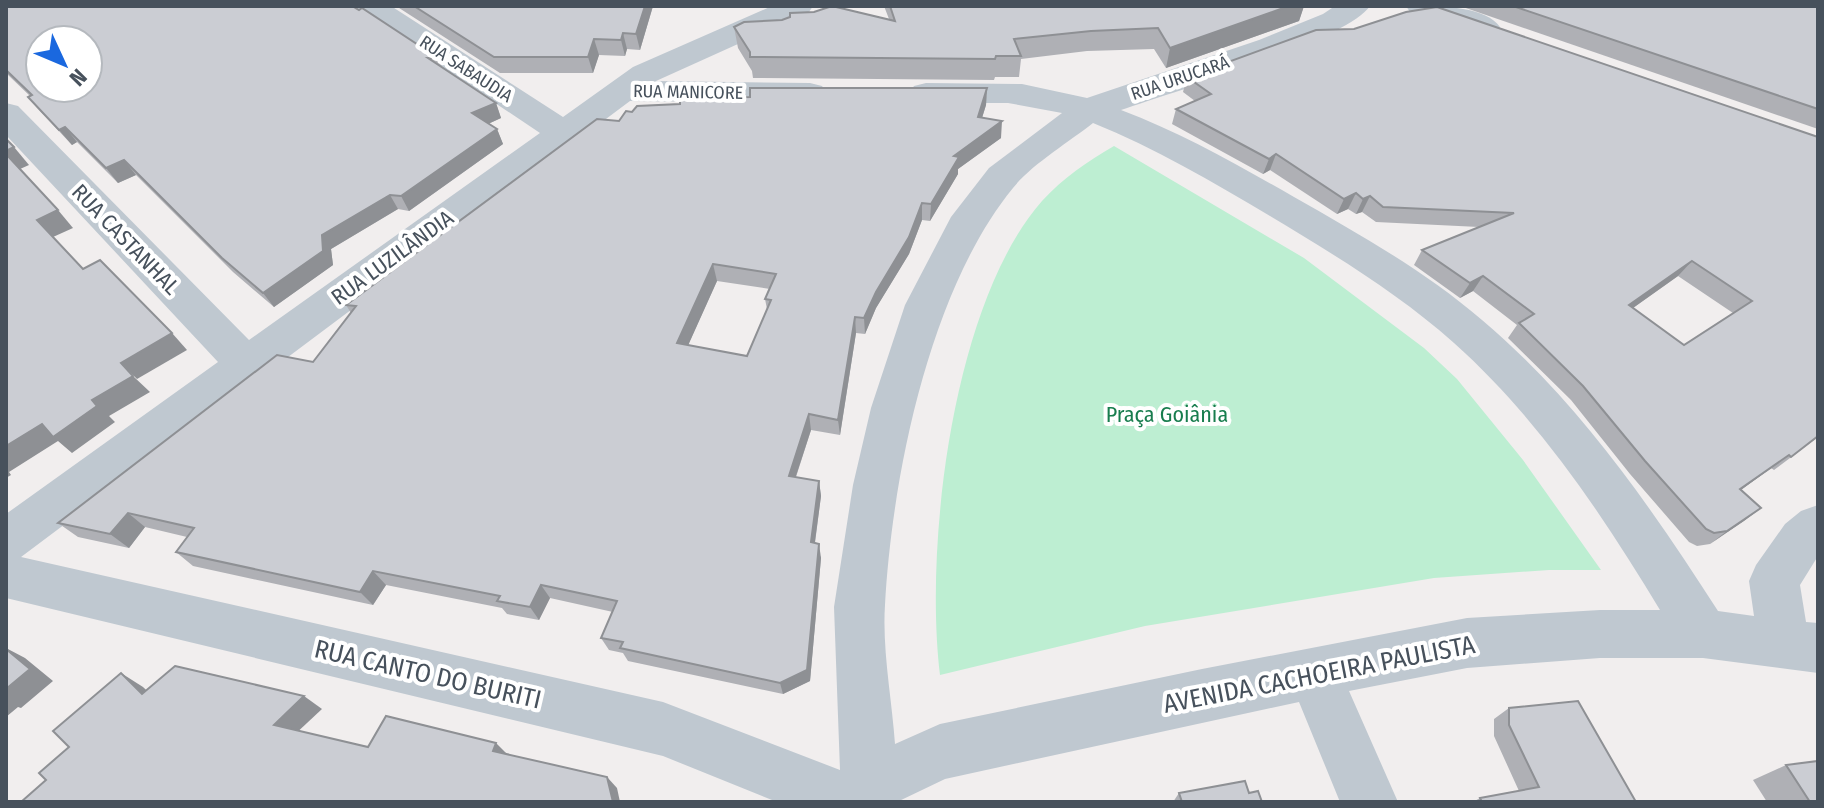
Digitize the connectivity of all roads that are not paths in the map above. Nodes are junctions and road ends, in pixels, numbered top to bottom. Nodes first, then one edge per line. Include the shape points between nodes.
1 (370, 6) edge
2 (798, 6) edge
3 (1421, 6) edge
4 (1442, 6) edge
5 (1368, 9) edge
6 (620, 91) junction
7 (835, 93) edge
8 (896, 93) edge
9 (1090, 109) junction
10 (10, 123) edge
11 (562, 132) junction
12 (246, 364) junction
13 (1818, 526) edge
14 (6, 541) edge
15 (6, 576) edge
16 (1703, 634) junction
17 (1801, 644) edge
18 (1314, 673) junction
19 (849, 796) edge
20 (1369, 802) edge

1 - 11 street, RUA SABAUDIA
2 - 6 street, RUA LUZILÂNDIA via 645,74
3 - 4 street via 1505,34
5 - 9 street, RUA URUCARÁ via 1363,27 1331,39 1270,47
6 - 7 street, RUA MANICORE
6 - 11 street, RUA LUZILÂNDIA
8 - 9 street via 1033,96
9 - 16 street via 1168,142 1357,251 1492,353 1564,434 1653,549
9 - 19 street via 1002,176 964,226 925,305 876,485 859,607
10 - 12 street, RUA CASTANHAL
11 - 12 street, RUA LUZILÂNDIA
12 - 14 street, RUA LUZILÂNDIA
13 - 17 street via 1802,539 1774,581
15 - 19 street, RUA CANTO DO BURITI via 663,729
16 - 17 street, AVENIDA CACHOEIRA PAULISTA
16 - 18 street, AVENIDA CACHOEIRA PAULISTA via 1467,643
18 - 19 street, AVENIDA CACHOEIRA PAULISTA via 940,752
18 - 20 street

